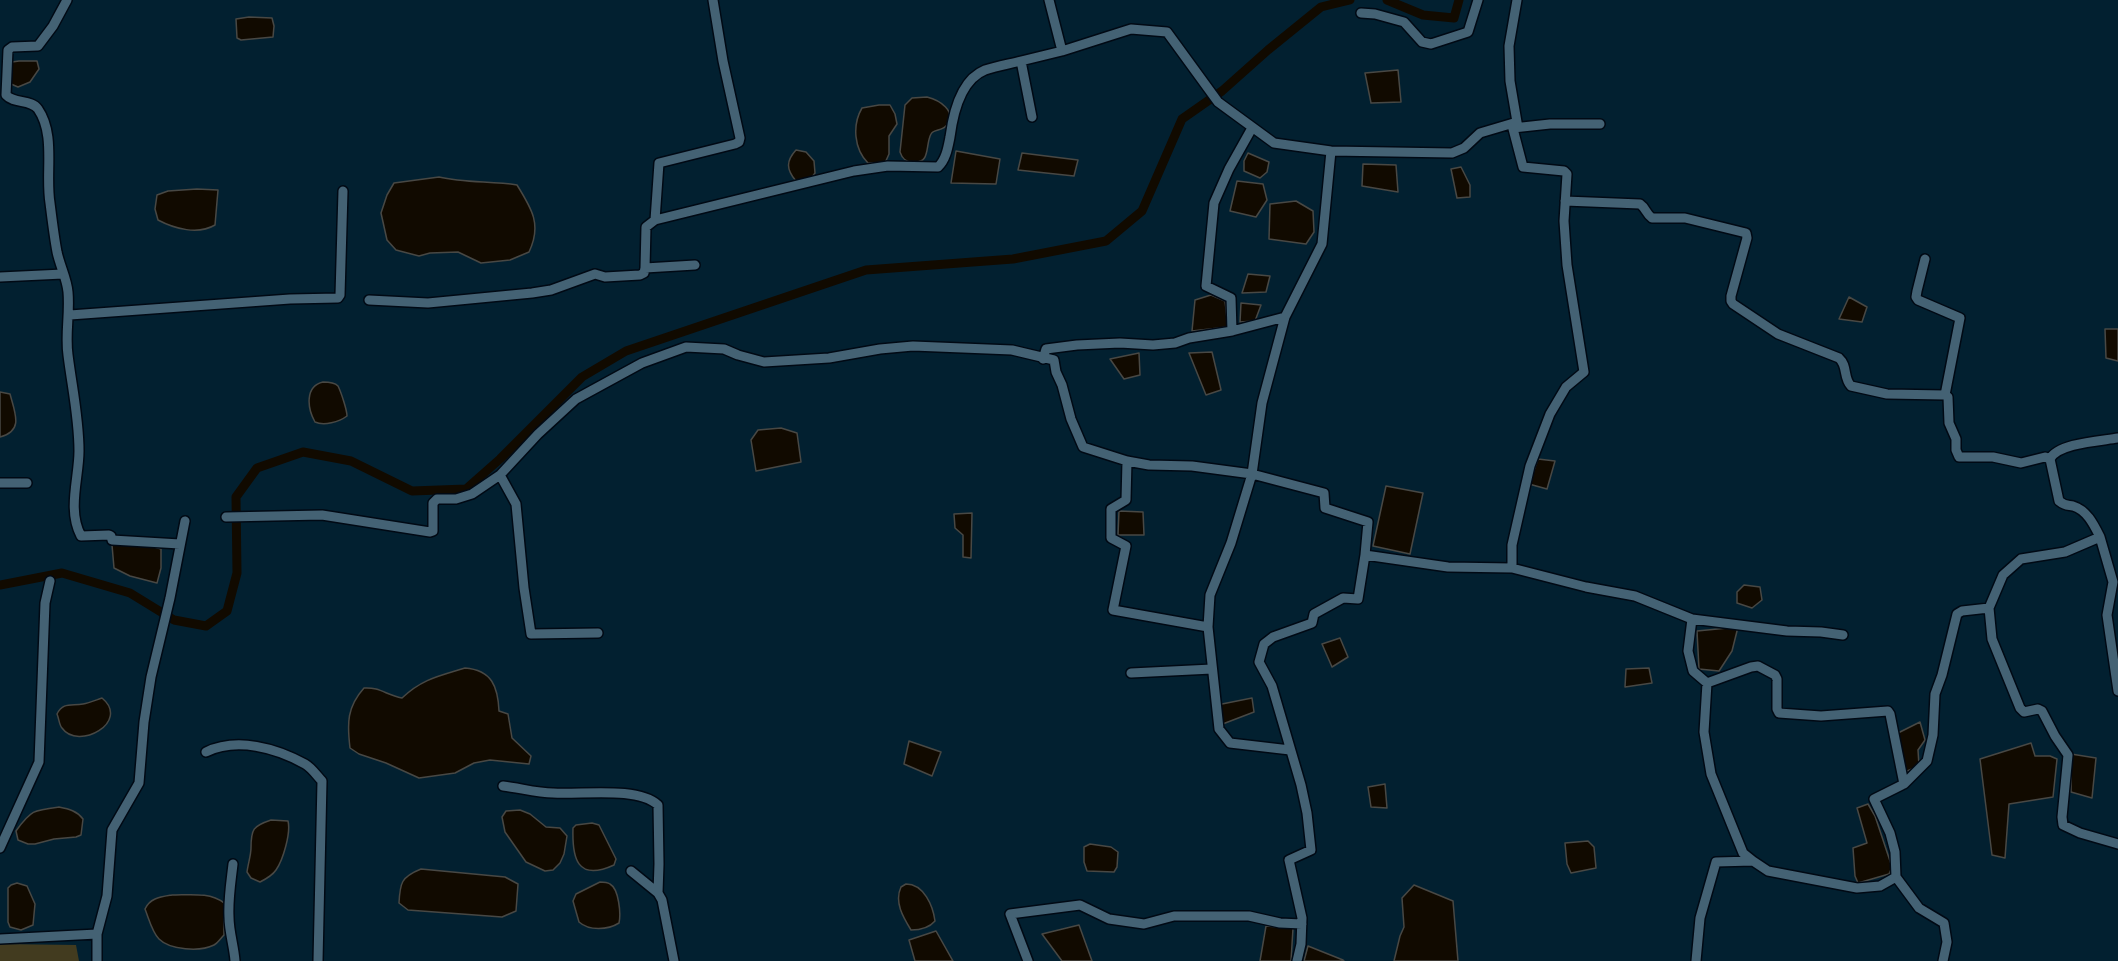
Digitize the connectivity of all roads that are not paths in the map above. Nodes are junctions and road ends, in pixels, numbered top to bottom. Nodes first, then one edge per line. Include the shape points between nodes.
1 (67, 0) edge
2 (713, 0) edge
3 (1049, 0) edge
4 (1478, 0) edge
5 (1517, 0) edge
6 (1361, 13) dead end
7 (1062, 51) junction
8 (1021, 61) junction
9 (3, 95) edge
10 (1032, 117) dead end
11 (1600, 124) dead end
12 (1512, 126) junction
13 (1252, 128) junction
14 (1331, 151) junction
15 (343, 191) dead end
16 (1565, 201) junction
17 (655, 220) junction
18 (1925, 259) dead end
19 (695, 265) dead end
20 (645, 268) junction
21 (63, 274) junction
22 (0, 277) edge
23 (369, 300) dead end
24 (70, 315) junction
25 (1285, 317) junction
26 (1232, 331) junction
27 (1043, 359) junction
28 (1945, 395) junction
29 (2118, 438) edge
30 (2050, 459) junction
31 (1127, 461) junction
32 (1252, 474) junction
33 (500, 475) junction
34 (0, 483) edge
35 (27, 483) dead end
36 (229, 517) dead end
37 (185, 520) dead end
38 (2100, 537) junction
39 (180, 544) junction
40 (1365, 555) junction
41 (1512, 568) junction
42 (50, 581) dead end
43 (2115, 581) edge
44 (1989, 608) junction
45 (1692, 619) junction
46 (1208, 627) junction
47 (598, 633) dead end
48 (1843, 635) dead end
49 (2115, 653) edge
50 (1212, 669) junction
51 (1131, 673) dead end
52 (1707, 683) junction
53 (2118, 691) edge
54 (1290, 750) junction
55 (206, 752) dead end
56 (1904, 784) junction
57 (503, 786) dead end
58 (2118, 844) edge
59 (0, 848) edge
60 (1752, 861) junction
61 (233, 864) dead end
62 (631, 871) dead end
63 (1896, 877) junction
64 (658, 893) junction
65 (1302, 924) junction
66 (97, 934) junction
67 (0, 939) edge
68 (97, 961) edge
69 (235, 961) edge
70 (318, 961) edge
71 (674, 961) edge
72 (1028, 961) edge
73 (1297, 961) edge
74 (1696, 961) edge
75 (1943, 961) edge

1 - 9 street via 38,46 8,50
2 - 17 street via 740,138 735,144 659,163
3 - 7 street
4 - 6 street via 1468,32 1431,44 1422,42 1404,22
5 - 12 street via 1509,46 1517,119
7 - 8 street
7 - 13 street via 1131,29 1167,32 1218,102
8 - 10 street
8 - 17 street via 983,71 965,87 953,115 943,162 938,167 888,166 854,171
9 - 21 street via 33,104 45,124 49,201
11 - 12 street
12 - 14 street via 1480,133 1452,153
12 - 16 street via 1524,167 1567,174
13 - 14 street via 1274,143
13 - 26 street via 1214,203 1206,286 1231,298
14 - 25 street via 1322,244
15 - 24 street via 338,298
16 - 28 street via 1640,204 1653,218 1685,218 1746,233 1731,296 1733,304 1778,334 1839,358 1851,386 1887,394
16 - 41 street via 1567,265 1584,372 1566,387 1550,414 1530,466 1512,545
17 - 20 street via 646,227
18 - 28 street via 1918,300 1960,318
19 - 20 street
20 - 23 street via 640,275 595,274 532,293 428,303
21 - 22 street
21 - 24 street
24 - 39 street via 66,336 79,452 75,510 78,531 87,537 109,535 114,541
25 - 26 street
25 - 32 street via 1262,403
26 - 27 street via 1175,343 1088,344 1046,349
27 - 31 street via 1054,360 1083,447
27 - 33 street via 1012,350 913,346 764,362 724,349 686,347 642,363 576,399
28 - 30 street via 1959,457 2005,458 2021,463
29 - 30 street via 2063,448
30 - 38 street via 2059,501 2082,510
31 - 32 street
31 - 46 street via 1126,500 1111,510 1111,538 1126,546 1113,610
32 - 40 street via 1323,493 1325,508 1368,522
32 - 46 street via 1232,543 1210,595
33 - 36 street via 472,494 437,500 430,532 322,515
33 - 47 street via 516,504 531,634
34 - 35 street
37 - 39 street
38 - 43 street
38 - 44 street via 2065,552 2021,560 2003,575
39 - 66 street via 144,722 139,783 112,830 107,896
40 - 41 street via 1448,567
40 - 54 street via 1358,599 1343,598 1314,614 1312,623 1264,644 1259,662 1272,686
41 - 45 street via 1635,596
42 - 59 street via 45,603 39,762
43 - 49 street via 2107,615
44 - 56 street via 1957,614 1935,694 1927,761
44 - 58 street via 1992,639 2020,708 2024,712 2042,711 2068,755 2063,825
45 - 48 street
45 - 52 street via 1688,651 1693,671
46 - 50 street
49 - 53 street
50 - 51 street
50 - 54 street via 1219,729 1230,743
52 - 56 street via 1758,666 1777,679 1779,713 1821,716 1888,711
52 - 60 street via 1704,732 1711,774 1743,853
54 - 65 street via 1307,813 1311,850 1289,860
55 - 70 street via 218,746 257,745 307,765 322,781
56 - 63 street via 1874,799 1890,833
57 - 64 street via 552,794 630,794 652,800 658,805
60 - 63 street via 1768,871 1857,888 1880,886
60 - 74 street via 1716,862 1700,918
61 - 69 street via 229,920
62 - 64 street
63 - 75 street via 1919,908 1944,923 1947,942
64 - 71 street via 663,900
65 - 72 street via 1250,916 1174,916 1144,924 1109,919 1080,905 1011,915
65 - 73 street
66 - 67 street
66 - 68 street

